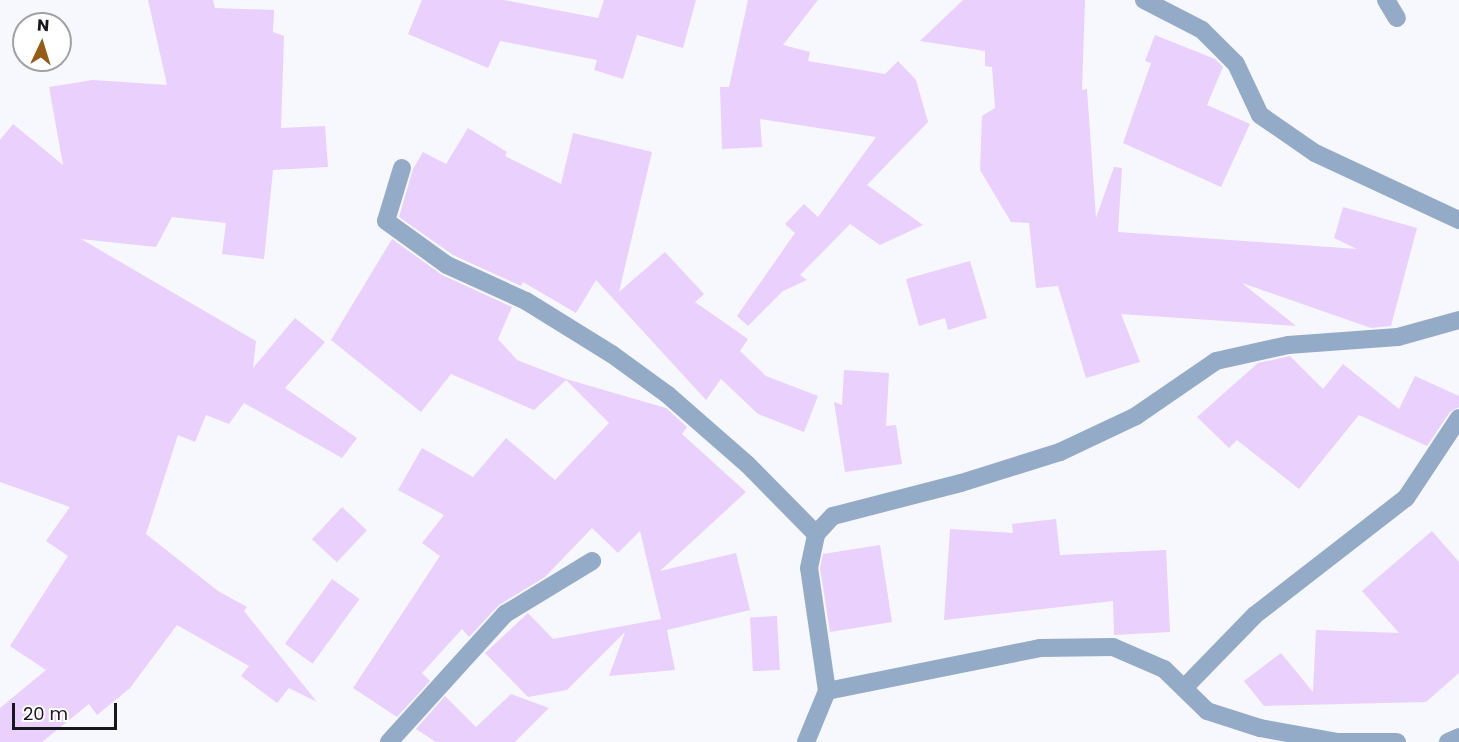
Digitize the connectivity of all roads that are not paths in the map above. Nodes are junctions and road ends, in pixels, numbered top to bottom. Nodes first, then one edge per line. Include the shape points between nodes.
1 (1144, 0) edge
2 (1386, 0) edge
3 (1397, 18) dead end
4 (402, 168) dead end
5 (1459, 220) edge
6 (1459, 320) edge
7 (1459, 418) edge
8 (816, 534) junction
9 (592, 561) dead end
10 (1184, 688) junction
11 (827, 691) junction
12 (1459, 737) edge
13 (389, 742) edge
14 (806, 742) edge
15 (1397, 742) edge
16 (1448, 742) edge

1 - 5 street via 1202,30 1236,64 1260,115 1314,153
2 - 3 street
4 - 8 street via 386,221 447,265 526,301 631,368 748,465
6 - 8 street via 1398,337 1288,345 1216,361 1136,416 1060,452 833,516
7 - 10 street via 1406,498 1255,615
8 - 11 street via 808,568
9 - 13 street via 505,614
10 - 11 street via 1164,669 1103,647 1040,648
10 - 15 street via 1207,711 1260,728 1337,742
11 - 14 street
12 - 16 street

